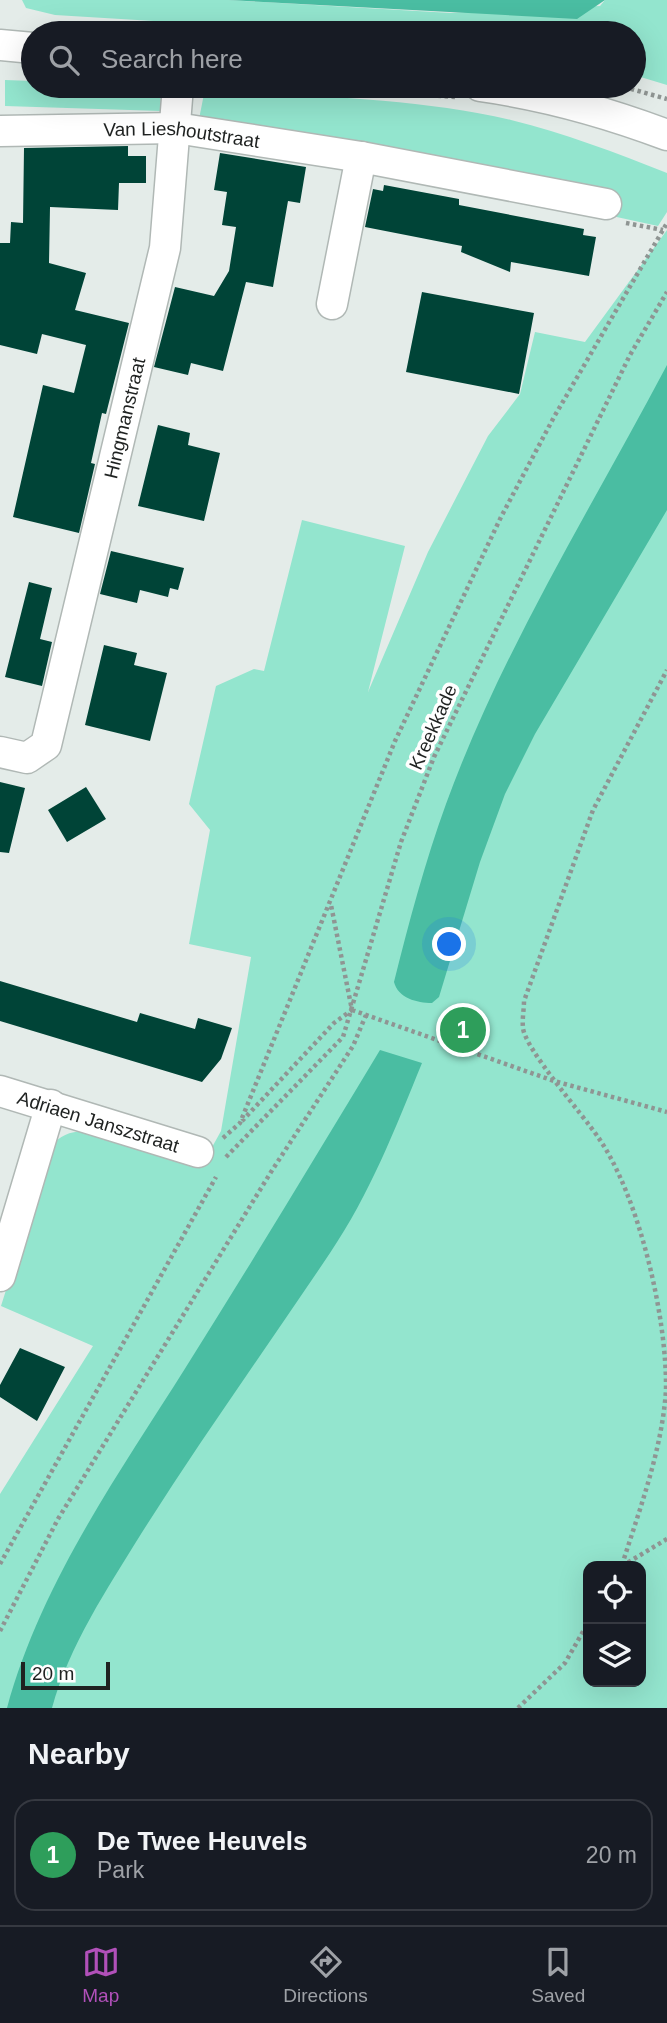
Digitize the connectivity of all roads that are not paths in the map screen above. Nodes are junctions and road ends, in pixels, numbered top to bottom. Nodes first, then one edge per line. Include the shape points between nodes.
1 (0, 45) edge
2 (21, 47) edge
3 (177, 98) edge
4 (552, 98) edge
5 (176, 128) junction
6 (0, 131) edge
7 (667, 135) edge
8 (360, 157) junction
9 (606, 204) dead end
10 (332, 304) dead end
11 (0, 752) edge
12 (0, 1091) edge
13 (51, 1105) junction
14 (213, 1161) road end
15 (0, 1276) edge

1 - 2 street
3 - 5 street, Hingmanstraat
4 - 7 street
5 - 6 street, Van Lieshoutstraat
5 - 8 street, Van Lieshoutstraat
5 - 11 street, Hingmanstraat via 165,248 46,745 27,758
8 - 9 street, Van Lieshoutstraat
8 - 10 street
12 - 13 street, Adriaen Janszstraat
13 - 14 street, Adriaen Janszstraat
13 - 15 street

